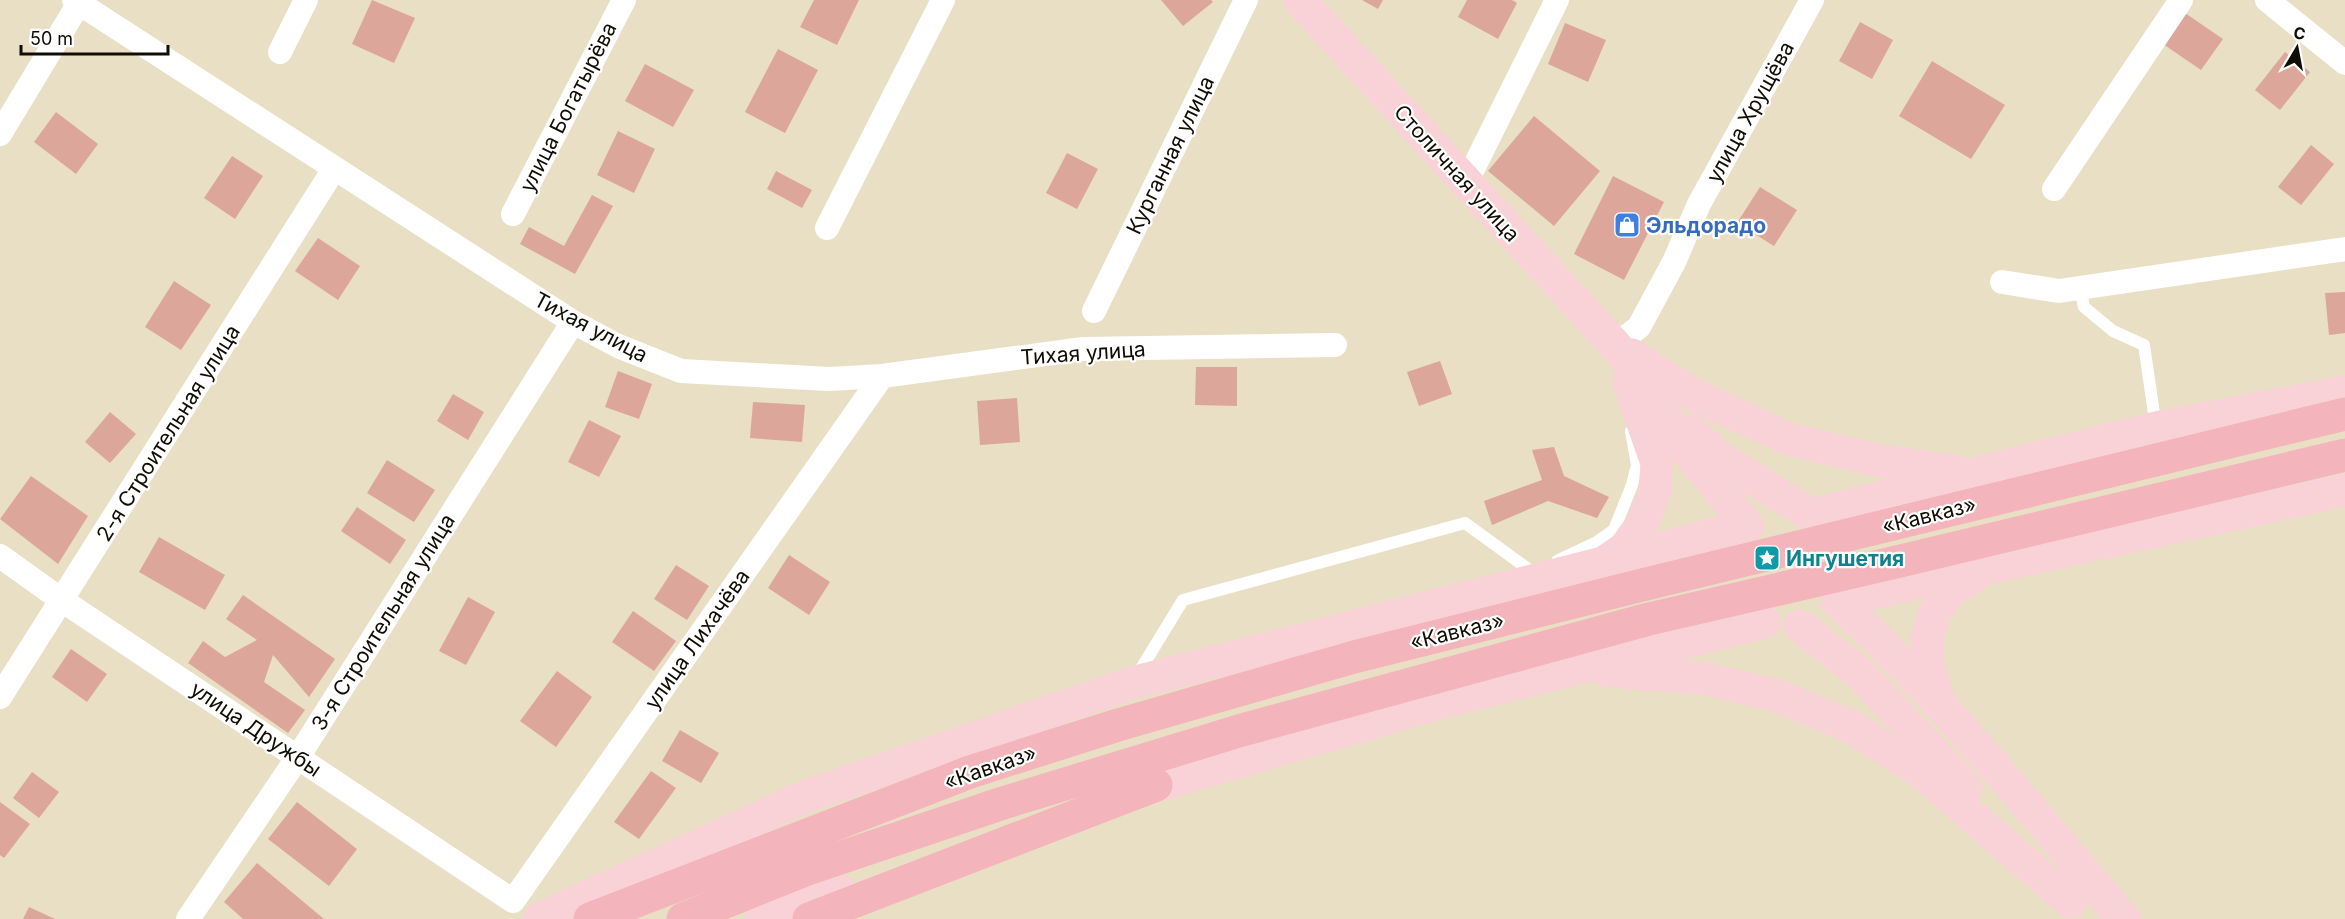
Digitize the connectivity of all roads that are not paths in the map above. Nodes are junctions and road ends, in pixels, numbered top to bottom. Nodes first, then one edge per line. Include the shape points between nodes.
1 (306, 0) edge
2 (624, 0) edge
3 (943, 0) edge
4 (1246, 0) edge
5 (1300, 0) edge
6 (1557, 0) edge
7 (1812, 0) edge
8 (2181, 0) edge
9 (2267, 0) edge
10 (76, 1) edge
11 (280, 52) dead end
12 (2345, 63) edge
13 (0, 134) edge
14 (334, 169) junction
15 (1466, 183) junction
16 (2054, 189) dead end
17 (513, 214) dead end
18 (827, 228) dead end
19 (2345, 249) edge
20 (2002, 282) dead end
21 (2080, 287) junction
22 (1094, 311) dead end
23 (573, 322) junction
24 (1335, 345) dead end
25 (1624, 366) junction
26 (882, 376) junction
27 (2345, 392) edge
28 (2345, 414) edge
29 (2156, 428) junction
30 (2345, 455) edge
31 (1974, 475) junction
32 (2345, 490) edge
33 (1812, 515) junction
34 (1748, 526) junction
35 (0, 556) edge
36 (1602, 564) junction
37 (1987, 569) junction
38 (1539, 575) junction
39 (63, 601) junction
40 (1837, 601) junction
41 (1765, 622) junction
42 (1800, 626) junction
43 (1571, 669) junction
44 (1132, 683) junction
45 (0, 697) edge
46 (1941, 706) junction
47 (298, 757) junction
48 (1156, 785) junction
49 (526, 910) edge
50 (2079, 910) edge
51 (188, 919) edge
52 (590, 919) edge
53 (683, 919) edge
54 (761, 919) edge
55 (809, 919) edge
56 (2124, 919) edge

1 - 11 street
2 - 17 street, улица Богатырёва
3 - 18 street
4 - 22 street, Курганная улица
5 - 15 main road, Столичная улица
6 - 15 street
7 - 25 street, улица Хрущёва via 1700,204
8 - 16 street
9 - 12 street
10 - 13 street
10 - 14 street, Тихая улица
14 - 23 street, Тихая улица
14 - 39 street, 2-я Строительная улица
15 - 25 main road, Столичная улица
19 - 21 street
20 - 21 street via 2060,291
21 - 29 lane via 2084,306 2113,331 2144,345
23 - 26 street, Тихая улица via 618,346 681,371 829,379
23 - 47 street, 3-я Строительная улица
24 - 26 street, Тихая улица via 1083,349
25 - 31 main road via 1789,439 1877,460
25 - 33 main road via 1717,456
25 - 34 main road
25 - 36 main road via 1657,464 1655,491 1625,548
25 - 38 lane via 1637,465 1614,530
26 - 49 street, улица Лихачёва
27 - 29 main road
28 - 52 highway, «Кавказ» via 1354,657 970,772
29 - 31 main road
30 - 53 highway, «Кавказ» via 1650,619 1242,730 1003,803 810,868
31 - 33 main road
32 - 37 main road
33 - 34 main road via 1778,511
33 - 40 main road via 1830,527 1843,546 1846,580
34 - 36 main road
34 - 41 main road via 1735,545 1731,579 1746,609
35 - 39 street, улица Дружбы
36 - 38 main road
37 - 40 main road
37 - 46 main road via 1951,590 1934,614 1927,638 1928,667
38 - 44 main road
38 - 44 lane via 1465,524 1183,600
39 - 45 street, 2-я Строительная улица
39 - 47 street, улица Дружбы
40 - 42 main road via 1821,617
40 - 46 main road
41 - 42 main road
41 - 43 main road
42 - 50 main road via 1861,674
43 - 48 main road via 1438,703
43 - 50 main road via 1702,678 1778,696 1850,726 1919,770
44 - 49 main road via 804,797
46 - 56 main road
47 - 49 street, улица Дружбы
47 - 51 street, 3-я Строительная улица
48 - 54 main road
48 - 55 highway

